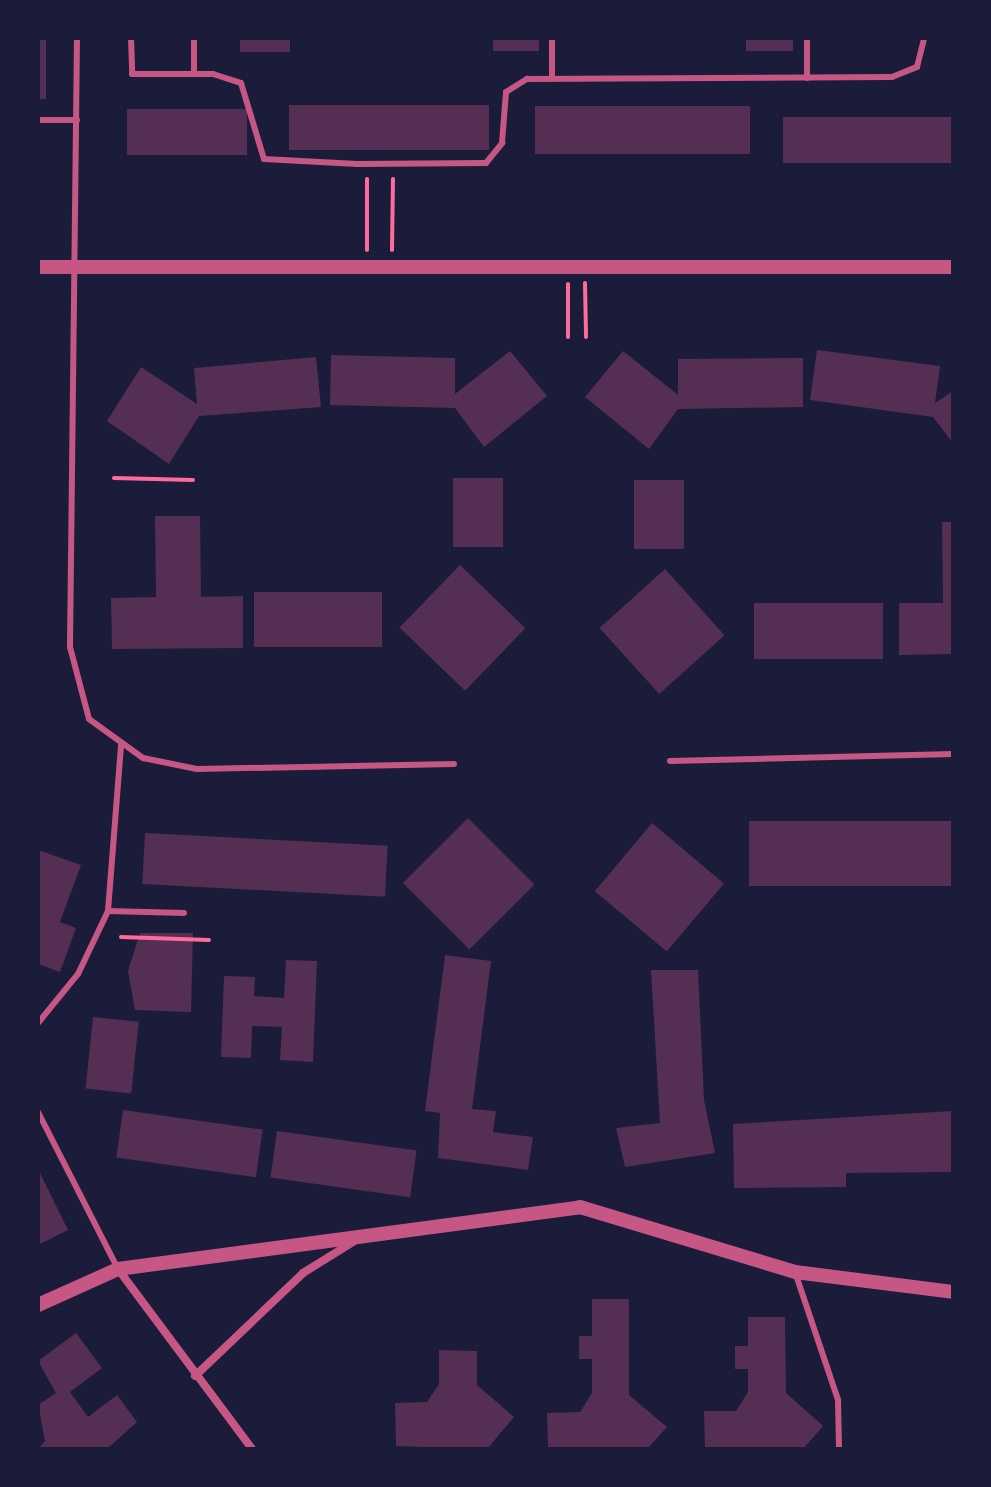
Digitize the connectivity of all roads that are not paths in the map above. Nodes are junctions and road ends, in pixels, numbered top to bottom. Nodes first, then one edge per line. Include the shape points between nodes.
1 (77, 38) edge
2 (131, 38) edge
3 (194, 38) edge
4 (552, 38) edge
5 (807, 38) edge
6 (924, 38) edge
7 (194, 74) junction
8 (807, 78) junction
9 (552, 79) junction
10 (38, 120) edge
11 (77, 120) junction
12 (38, 267) edge
13 (78, 267) junction
14 (953, 267) edge
15 (121, 744) junction
16 (953, 754) edge
17 (670, 761) dead end
18 (454, 764) dead end
19 (108, 911) junction
20 (184, 913) dead end
21 (38, 1023) edge
22 (38, 1112) edge
23 (372, 1234) junction
24 (118, 1269) junction
25 (795, 1272) junction
26 (953, 1292) edge
27 (38, 1305) edge
28 (195, 1376) junction
29 (252, 1449) edge
30 (839, 1449) edge

1 - 11 lane
2 - 7 lane via 132,74
3 - 7 lane
4 - 9 lane
5 - 8 lane
6 - 8 lane via 907,75
7 - 9 lane via 223,75 246,88 255,147 264,159 367,164 486,163 502,143 506,92 527,79
8 - 9 lane
10 - 11 lane
11 - 13 lane
12 - 13 street
13 - 14 street
13 - 15 lane via 70,647 89,719
15 - 18 lane via 143,758 197,769
15 - 19 lane
16 - 17 lane
19 - 20 lane
19 - 21 lane via 78,974
22 - 24 lane
23 - 24 street
23 - 25 street via 580,1207
23 - 28 street via 315,1263
24 - 27 street
24 - 28 street
25 - 26 street
25 - 30 lane via 838,1400
28 - 29 street

